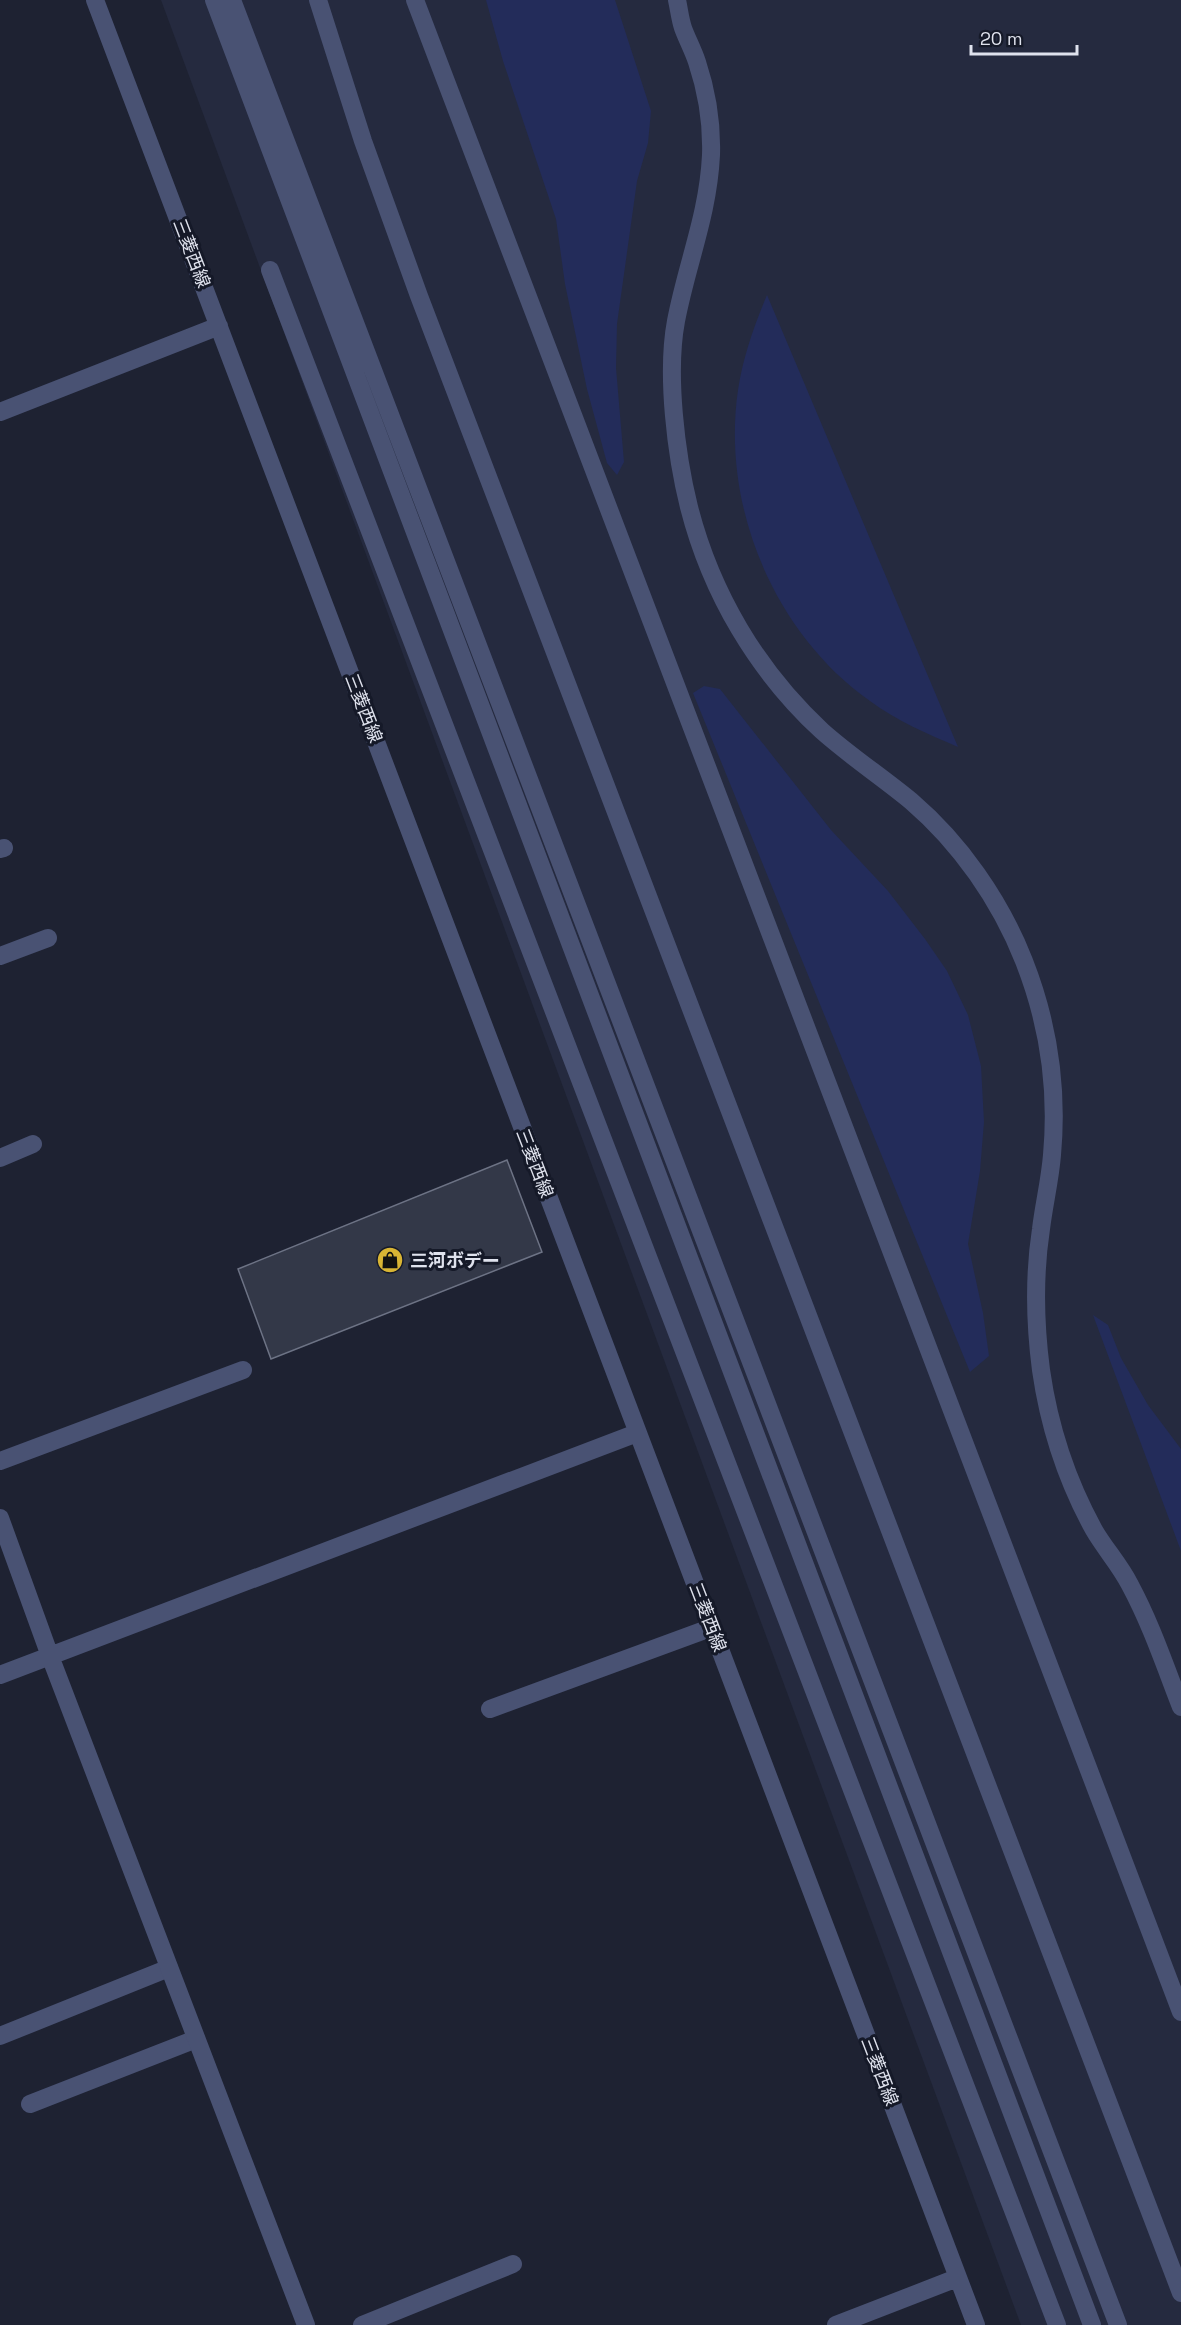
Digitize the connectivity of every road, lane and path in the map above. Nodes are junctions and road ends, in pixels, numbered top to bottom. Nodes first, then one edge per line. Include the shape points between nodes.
1 (95, 0) edge
2 (214, 0) edge
3 (232, 0) edge
4 (318, 0) edge
5 (415, 0) edge
6 (677, 0) edge
7 (270, 270) dead end
8 (219, 326) junction
9 (0, 412) edge
10 (48, 938) dead end
11 (0, 956) edge
12 (33, 1144) dead end
13 (0, 1158) edge
14 (243, 1370) dead end
15 (638, 1433) junction
16 (0, 1461) edge
17 (0, 1518) edge
18 (712, 1627) junction
19 (50, 1656) junction
20 (0, 1675) edge
21 (1181, 1707) edge
22 (490, 1708) dead end
23 (169, 1968) junction
24 (1181, 2013) edge
25 (0, 2036) edge
26 (196, 2039) junction
27 (30, 2104) dead end
28 (513, 2264) dead end
29 (957, 2278) junction
30 (1181, 2293) edge
31 (306, 2325) edge
32 (362, 2325) edge
33 (836, 2325) edge
34 (976, 2325) edge
35 (1057, 2325) edge
36 (1092, 2325) edge
37 (1118, 2325) edge

1 - 8 street, 三菱西線
2 - 36 street
3 - 37 street
4 - 30 street via 370,162 423,308
5 - 24 street
6 - 21 street via 704,86 711,130 706,205 680,303 673,354 681,469 696,534 726,605 774,680 843,750 914,804 952,843 986,888 1024,962 1043,1023 1053,1097 1052,1152 1036,1285 1044,1390 1075,1491 1135,1593
7 - 35 street
8 - 9 street
8 - 15 street, 三菱西線
10 - 11 street
12 - 13 street
14 - 16 street
15 - 18 street, 三菱西線
15 - 19 street
17 - 19 street
18 - 22 street
18 - 29 street, 三菱西線
19 - 20 street
19 - 23 street
23 - 25 street
23 - 26 street
26 - 27 street
26 - 31 street
28 - 32 street
29 - 33 street
29 - 34 street, 三菱西線

